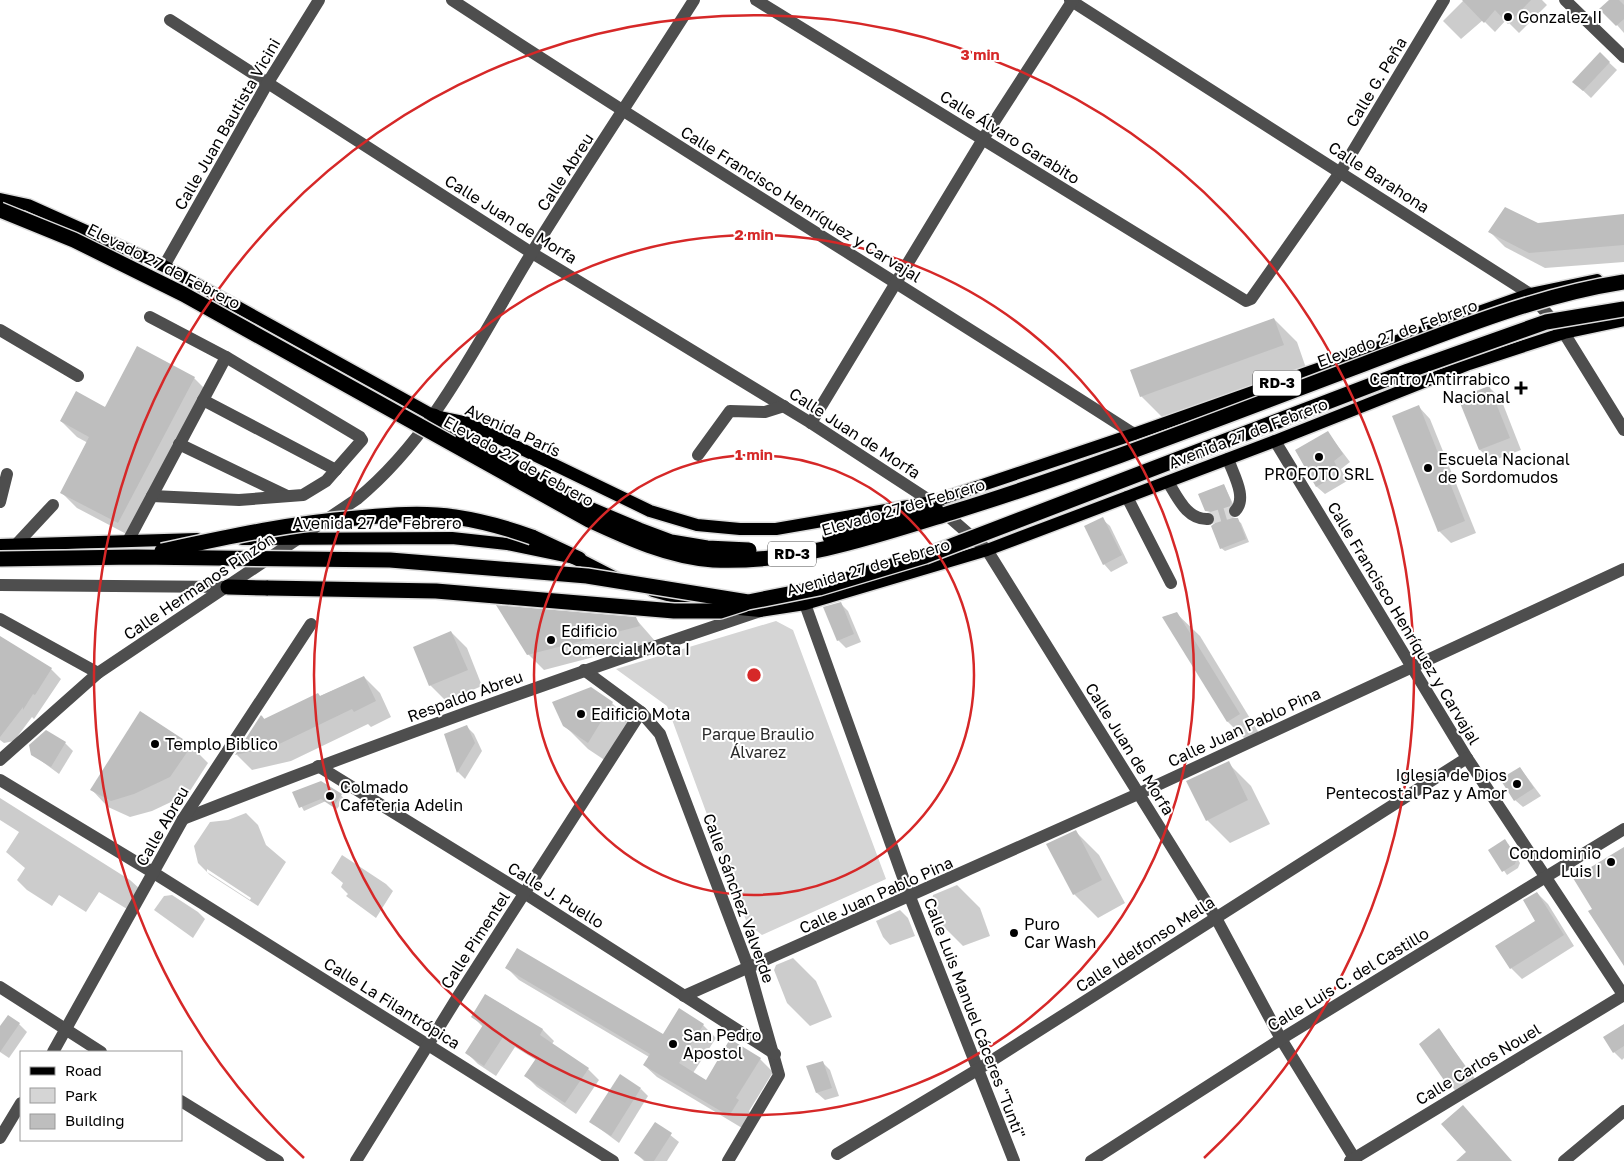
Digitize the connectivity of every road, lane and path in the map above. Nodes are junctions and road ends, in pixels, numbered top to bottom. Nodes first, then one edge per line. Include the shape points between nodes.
1 (319, 0) edge
2 (452, 0) edge
3 (694, 0) edge
4 (756, 0) edge
5 (1444, 0) edge
6 (1565, 0) edge
7 (1072, 1) edge
8 (170, 20) dead end
9 (1624, 58) edge
10 (267, 84) junction
11 (623, 112) junction
12 (983, 139) junction
13 (1341, 171) junction
14 (0, 199) edge
15 (0, 210) edge
16 (532, 253) junction
17 (164, 266) junction
18 (1624, 275) edge
19 (896, 282) junction
20 (1624, 282) edge
21 (1530, 294) junction
22 (1246, 301) joint
23 (1624, 309) edge
24 (150, 317) dead end
25 (1624, 320) edge
26 (0, 330) edge
27 (1564, 333) junction
28 (226, 357) junction
29 (78, 376) dead end
30 (203, 400) junction
31 (784, 406) junction
32 (434, 416) junction
33 (811, 423) junction
34 (1624, 430) edge
35 (1134, 434) junction
36 (1275, 441) junction
37 (179, 444) junction
38 (698, 456) dead end
39 (1228, 459) junction
40 (336, 470) junction
41 (7, 474) dead end
42 (1168, 482) junction
43 (152, 496) junction
44 (290, 497) junction
45 (1127, 497) junction
46 (0, 502) edge
47 (932, 502) junction
48 (982, 503) junction
49 (53, 505) dead end
50 (1235, 511) dead end
51 (1208, 519) tunnel mouth
52 (301, 538) junction
53 (128, 541) junction
54 (0, 545) edge
55 (17, 545) junction
56 (987, 550) junction
57 (136, 556) junction
58 (0, 558) edge
59 (579, 559) junction
60 (1624, 569) edge
61 (1171, 583) dead end
62 (0, 585) edge
63 (228, 587) junction
64 (804, 604) junction
65 (754, 606) junction
66 (0, 618) edge
67 (311, 624) dead end
68 (1412, 666) junction
69 (584, 670) junction
70 (98, 673) junction
71 (641, 712) junction
72 (1467, 758) junction
73 (0, 760) edge
74 (318, 766) junction
75 (0, 780) edge
76 (1138, 794) junction
77 (183, 819) junction
78 (1624, 829) edge
79 (154, 873) junction
80 (1546, 877) junction
81 (524, 893) junction
82 (910, 897) junction
83 (1216, 918) junction
84 (749, 969) junction
85 (0, 987) edge
86 (1624, 995) edge
87 (684, 996) junction
88 (66, 1031) junction
89 (1281, 1039) junction
90 (428, 1045) junction
91 (53, 1051) edge
92 (99, 1051) edge
93 (775, 1054) junction
94 (977, 1070) junction
95 (182, 1103) edge
96 (20, 1105) edge
97 (1624, 1111) edge
98 (0, 1138) edge
99 (838, 1154) dead end
100 (1353, 1160) edge
101 (278, 1161) edge
102 (356, 1161) edge
103 (613, 1161) edge
104 (728, 1161) edge
105 (1014, 1161) edge
106 (1091, 1161) edge
107 (1564, 1161) edge

1 - 10 street, Calle Juan Bautista Vicini
2 - 11 street, Calle Francisco Henríquez y Carvajal
3 - 11 street, Calle Abreu
4 - 12 street, Calle Álvaro Garabito
5 - 13 street, Calle G. Peña
6 - 9 street
7 - 12 street
7 - 13 street, Calle Barahona
8 - 10 street, Calle Juan de Morfa
10 - 16 street, Calle Juan de Morfa
10 - 17 street, Calle Juan Bautista Vicini
11 - 16 street, Calle Abreu
11 - 19 street, Calle Francisco Henríquez y Carvajal
12 - 19 street
12 - 22 street, Calle Álvaro Garabito
13 - 21 street, Calle Barahona
13 - 22 street, Calle G. Peña
14 - 17 main road, Avenida París / RD-3 via 28,206
15 - 48 highway, Elevado 27 de Febrero / RD-3, bridge via 74,240 182,294 589,520 679,555 712,560 782,556 888,532
16 - 31 street, Calle Juan de Morfa
16 - 32 street, Calle Abreu
17 - 32 main road, Avenida París / RD-3
18 - 21 main road, RD-3
19 - 33 street
19 - 35 street, Calle Francisco Henríquez y Carvajal
20 - 48 highway, Elevado 27 de Febrero / RD-3, bridge via 1566,294 1483,319
21 - 27 street, Calle Barahona
21 - 35 main road, RD-3
23 - 65 highway, RD-3, bridge via 1546,322 1408,371 924,556
24 - 28 street
25 - 27 main road, Avenida 27 de Febrero / RD-3
26 - 29 street
27 - 34 street, Calle Barahona
27 - 36 main road, Avenida 27 de Febrero / RD-3 via 1469,364
28 - 30 street
28 - 40 street via 360,437 359,446
30 - 37 street
30 - 40 street
31 - 33 street, Calle Juan de Morfa
31 - 38 street via 765,412 730,411
32 - 47 main road, Avenida París / RD-3 via 468,423 650,511 697,524 776,529
32 - 48 highway, bridge via 463,438 587,508 671,542 707,548 778,550 816,542 903,514
32 - 52 street, Calle Hermanos Pinzón via 371,488
33 - 47 street, Calle Juan de Morfa
35 - 47 main road, RD-3
36 - 39 main road, Avenida 27 de Febrero / RD-3
36 - 68 street, Calle Francisco Henríquez y Carvajal
37 - 43 street
37 - 44 street
39 - 42 main road, Avenida 27 de Febrero / RD-3
39 - 50 street via 1241,494
40 - 44 street via 312,492
41 - 46 street
42 - 45 main road, Avenida 27 de Febrero / RD-3
42 - 51 street via 1186,511 1200,519
43 - 44 street via 238,500
43 - 53 street
45 - 56 main road, Avenida 27 de Febrero / RD-3
45 - 61 street
47 - 56 street, Calle Juan de Morfa
49 - 55 street
52 - 53 main road, Avenida 27 de Febrero / RD-3
52 - 59 main road, Avenida 27 de Febrero / RD-3 via 452,538 506,544
52 - 63 street, Calle Hermanos Pinzón
53 - 55 main road, Avenida 27 de Febrero / RD-3
54 - 55 main road, Avenida 27 de Febrero / RD-3
55 - 58 street
56 - 64 main road, Avenida 27 de Febrero / RD-3
56 - 76 street, Calle Juan de Morfa
57 - 58 highway, RD-3, bridge
57 - 59 highway, bridge via 274,527 397,515 454,517 498,525
57 - 65 highway, RD-3, bridge via 390,560 587,576
59 - 65 main road, Avenida 27 de Febrero / RD-3 via 618,579 674,599 707,606
60 - 68 street, Calle Juan Pablo Pina
62 - 63 street
63 - 65 highway, bridge via 436,591 674,611 720,611
63 - 70 street, Calle Hermanos Pinzón
64 - 65 main road, Avenida 27 de Febrero / RD-3
64 - 82 street, Calle Luis Manuel Cáceres "Tunti"
65 - 69 street, Respaldo Abreu
66 - 70 street
67 - 77 street, Calle Abreu
68 - 72 street, Calle Francisco Henríquez y Carvajal
68 - 76 street, Calle Juan Pablo Pina
69 - 71 street, Calle Sánchez Valverde
69 - 74 street, Respaldo Abreu
70 - 73 street, Calle Hermanos Pinzón
71 - 81 street, Calle Pimentel
71 - 84 street, Calle Sánchez Valverde via 660,734
72 - 80 street, Calle Francisco Henríquez y Carvajal
72 - 83 street, Calle Idelfonso Mella
74 - 77 street, Respaldo Abreu
74 - 81 street, Calle J. Puello
75 - 79 street, Calle La Filantrópica
76 - 82 street, Calle Juan Pablo Pina
76 - 83 street, Calle Juan de Morfa
77 - 79 street, Calle Abreu
78 - 80 street, Calle Luis C. del Castillo
79 - 88 street, Calle Abreu
79 - 90 street, Calle La Filantrópica
80 - 86 street, Calle Francisco Henríquez y Carvajal
80 - 89 street, Calle Luis C. del Castillo
81 - 87 street, Calle J. Puello
81 - 90 street, Calle Pimentel
82 - 84 street, Calle Juan Pablo Pina
82 - 94 street, Calle Luis Manuel Cáceres "Tunti"
83 - 89 street, Calle Juan de Morfa
83 - 94 street, Calle Idelfonso Mella
84 - 87 street, Calle Juan Pablo Pina
84 - 93 street, Calle Sánchez Valverde
85 - 88 street
86 - 100 street, Calle Carlos Nouel
87 - 93 street, Calle J. Puello
88 - 91 street, Calle Abreu
88 - 92 street
89 - 100 street, Calle Juan de Morfa
89 - 106 street, Calle Luis C. del Castillo
90 - 102 street, Calle Pimentel
90 - 103 street, Calle La Filantrópica
93 - 104 street, Calle Sánchez Valverde via 779,1075
94 - 99 street, Calle Idelfonso Mella
94 - 105 street, Calle Luis Manuel Cáceres "Tunti"
95 - 101 street
96 - 98 street
97 - 107 street

